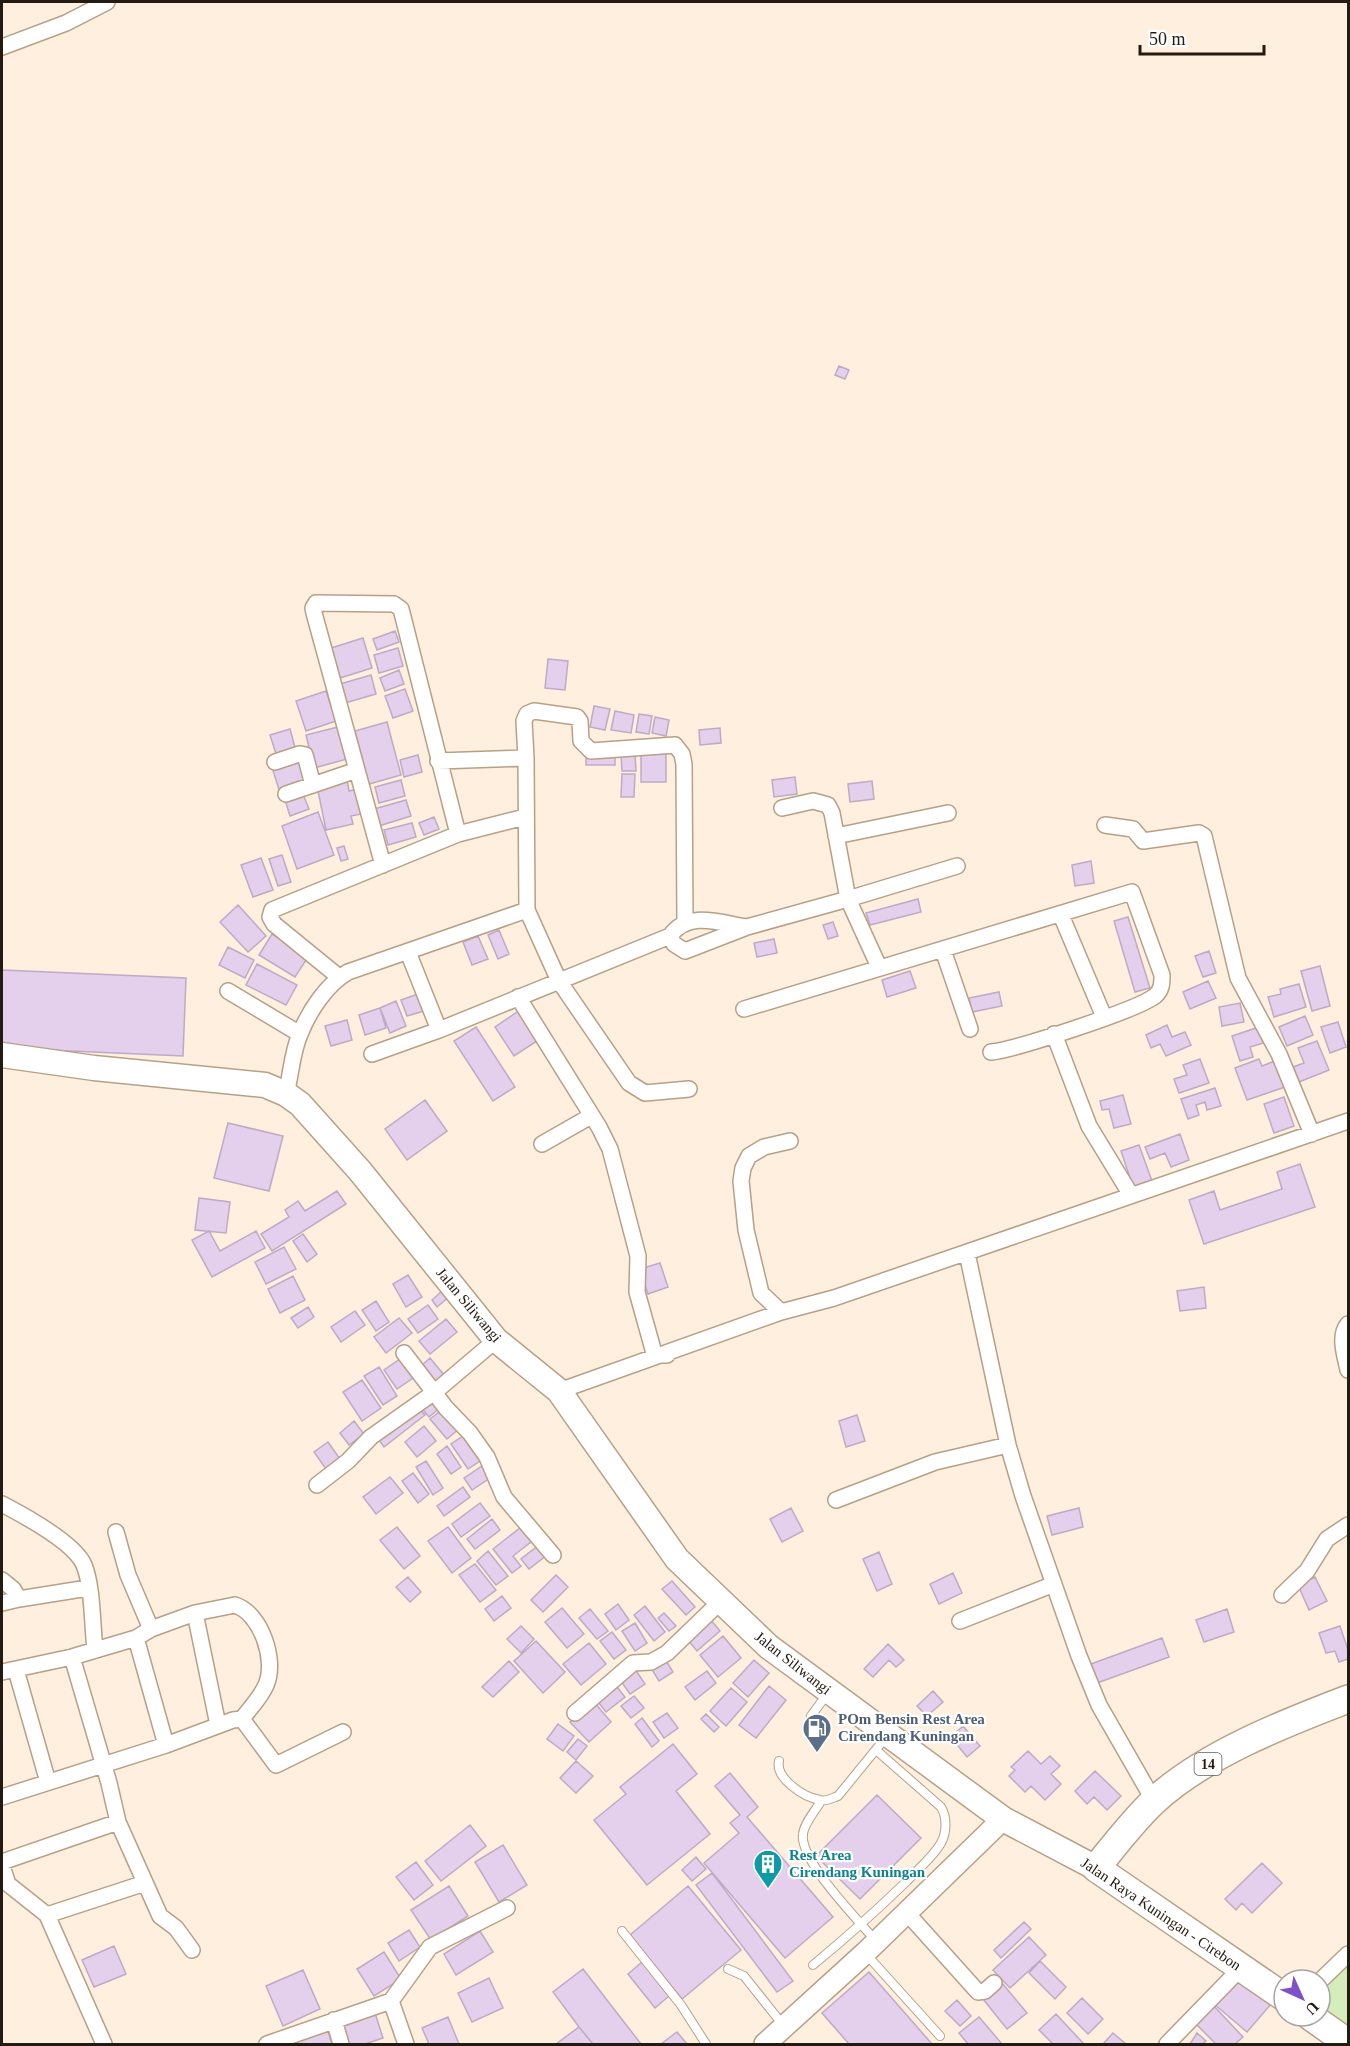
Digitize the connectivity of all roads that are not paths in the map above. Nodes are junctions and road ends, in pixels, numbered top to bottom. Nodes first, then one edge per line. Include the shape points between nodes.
1 (107, 2) edge
2 (2, 46) edge
3 (526, 758) junction
4 (438, 761) junction
5 (275, 762) dead end
6 (357, 770) junction
7 (313, 785) junction
8 (286, 794) dead end
9 (782, 808) dead end
10 (948, 813) dead end
11 (525, 817) junction
12 (1105, 825) dead end
13 (458, 834) junction
14 (836, 836) junction
15 (383, 865) junction
16 (957, 866) dead end
17 (848, 898) junction
18 (527, 910) junction
19 (1060, 915) junction
20 (685, 922) junction
21 (747, 927) junction
22 (670, 936) junction
23 (944, 950) junction
24 (408, 952) junction
25 (879, 967) junction
26 (339, 977) junction
27 (559, 981) junction
28 (228, 991) dead end
29 (518, 997) junction
30 (744, 1009) dead end
31 (1104, 1017) junction
32 (970, 1029) dead end
33 (439, 1030) junction
34 (300, 1034) junction
35 (1054, 1034) junction
36 (991, 1052) dead end
37 (372, 1054) dead end
38 (2, 1055) edge
39 (689, 1089) dead end
40 (286, 1094) junction
41 (591, 1116) junction
42 (1348, 1121) edge
43 (1312, 1134) junction
44 (790, 1141) dead end
45 (542, 1144) dead end
46 (1131, 1195) junction
47 (967, 1253) junction
48 (781, 1312) junction
49 (1348, 1324) edge
50 (496, 1340) junction
51 (404, 1353) dead end
52 (667, 1355) junction
53 (1348, 1370) edge
54 (436, 1391) junction
55 (559, 1391) junction
56 (1008, 1445) junction
57 (317, 1485) dead end
58 (836, 1500) dead end
59 (2, 1504) edge
60 (1348, 1525) edge
61 (116, 1532) dead end
62 (553, 1555) dead end
63 (2, 1580) edge
64 (1054, 1584) junction
65 (88, 1588) junction
66 (1282, 1595) dead end
67 (19, 1599) junction
68 (721, 1601) junction
69 (2, 1603) edge
70 (195, 1613) junction
71 (960, 1621) dead end
72 (151, 1629) junction
73 (136, 1638) junction
74 (95, 1649) junction
75 (72, 1658) junction
76 (9, 1671) edge
77 (829, 1692) junction
78 (1348, 1699) edge
79 (575, 1713) dead end
80 (811, 1716) dead end
81 (242, 1719) junction
82 (218, 1725) junction
83 (343, 1732) dead end
84 (882, 1742) junction
85 (166, 1745) junction
86 (779, 1761) dead end
87 (102, 1765) junction
88 (48, 1782) junction
89 (2, 1797) edge
90 (821, 1801) junction
91 (1154, 1801) junction
92 (1003, 1819) junction
93 (118, 1822) junction
94 (2, 1864) edge
95 (1096, 1868) junction
96 (146, 1884) junction
97 (507, 1908) dead end
98 (908, 1912) junction
99 (46, 1915) junction
100 (862, 1924) junction
101 (622, 1931) dead end
102 (871, 1947) junction
103 (192, 1950) dead end
104 (1348, 1954) edge
105 (813, 1965) dead end
106 (1241, 1968) junction
107 (728, 1969) dead end
108 (1332, 1969) edge
109 (994, 1983) dead end
110 (1272, 1989) edge
111 (391, 2001) junction
112 (334, 2020) junction
113 (784, 2026) junction
114 (1327, 2028) edge
115 (940, 2036) dead end
116 (1348, 2043) edge
117 (104, 2044) edge
118 (271, 2044) edge
119 (340, 2044) edge
120 (406, 2044) edge
121 (706, 2044) edge
122 (765, 2044) edge
123 (1167, 2044) edge

1 - 2 street via 33,37
3 - 4 street
3 - 11 street
3 - 20 street via 524,721 534,711 577,717 581,741 591,751 675,745 680,750 684,764
4 - 6 street via 401,609 394,604 316,603 314,614
4 - 13 street
5 - 7 street via 305,755
6 - 7 street
6 - 15 street
7 - 8 street
9 - 14 street via 821,801 832,813
10 - 14 street
11 - 13 street
11 - 18 street
12 - 43 street via 1133,829 1143,841 1199,833 1204,836 1238,978 1279,1054
13 - 15 street
14 - 17 street
15 - 26 street via 272,910 274,924
16 - 17 street
17 - 21 street
17 - 25 street
18 - 24 street
18 - 27 street
19 - 23 street
19 - 31 street
19 - 31 street via 1132,892 1162,984 1155,996
20 - 21 street via 695,919
20 - 22 street
21 - 22 street via 685,951
22 - 27 street
23 - 25 street
23 - 32 street
24 - 26 street
24 - 33 street
25 - 30 street
26 - 34 street via 329,985
27 - 29 street
27 - 39 street via 636,1090 656,1094
28 - 34 street
29 - 33 street
29 - 41 street
31 - 35 street
33 - 37 street
34 - 40 street
35 - 36 street
35 - 46 street via 1089,1126
38 - 40 main road, Jalan Siliwangi via 265,1085
40 - 50 main road, Jalan Siliwangi via 300,1104 360,1172
41 - 45 street
41 - 52 street via 610,1149 638,1256 637,1292 654,1353
42 - 43 street
43 - 46 street
44 - 48 street via 764,1147 749,1156 741,1181 746,1230 761,1293
46 - 47 street
47 - 48 street
47 - 56 street
48 - 52 street
49 - 53 street via 1343,1330
50 - 54 street
50 - 55 main road, Jalan Siliwangi
51 - 54 street
52 - 55 street
54 - 57 street via 371,1437
54 - 62 street via 487,1457 504,1497
55 - 68 main road, Jalan Siliwangi via 677,1558
56 - 58 street via 935,1462
56 - 64 street
59 - 65 street via 72,1551 84,1565
60 - 66 street via 1327,1539 1307,1571
61 - 72 street via 128,1575
63 - 67 street
64 - 71 street
64 - 91 street via 1099,1705
65 - 67 street
65 - 74 street
67 - 69 street
68 - 77 main road, Jalan Siliwangi via 769,1647
68 - 79 street via 667,1653 651,1662 633,1663
70 - 72 street
70 - 81 street via 240,1607 251,1615 267,1647 270,1670 266,1685
70 - 82 street
72 - 73 street
73 - 74 street
73 - 85 street
74 - 75 street
75 - 76 street
75 - 87 street
76 - 88 street
77 - 80 lane
77 - 84 main road, Jalan Siliwangi
78 - 91 highway, 14 via 1230,1750
81 - 82 street
81 - 83 street via 276,1765
82 - 85 street
84 - 90 lane via 838,1796
84 - 92 main road, Jalan Siliwangi
84 - 100 lane via 941,1807 946,1825 942,1841 927,1860
85 - 87 street
86 - 90 lane via 780,1775
87 - 88 street
87 - 93 street
88 - 89 street
90 - 100 lane via 803,1833 805,1849 825,1882
91 - 95 highway, 14
92 - 95 main road, Jalan Raya Kuningan - Cirebon
92 - 98 main road
93 - 94 street
93 - 96 street
94 - 99 street via 8,1884
95 - 106 highway, Jalan Raya Kuningan - Cirebon
96 - 99 street
96 - 103 street via 160,1916 176,1928
97 - 111 street via 430,1947
98 - 102 main road
98 - 109 street via 978,1992 986,1991
99 - 117 street
100 - 102 lane
100 - 105 lane
101 - 121 lane via 681,2005
102 - 113 main road
102 - 115 lane
104 - 108 street
106 - 110 highway, Jalan Raya Kuningan - Cirebon
106 - 123 street
107 - 113 lane via 744,1976
111 - 112 street
111 - 120 street
112 - 118 street
112 - 119 street
113 - 122 main road
114 - 116 highway

